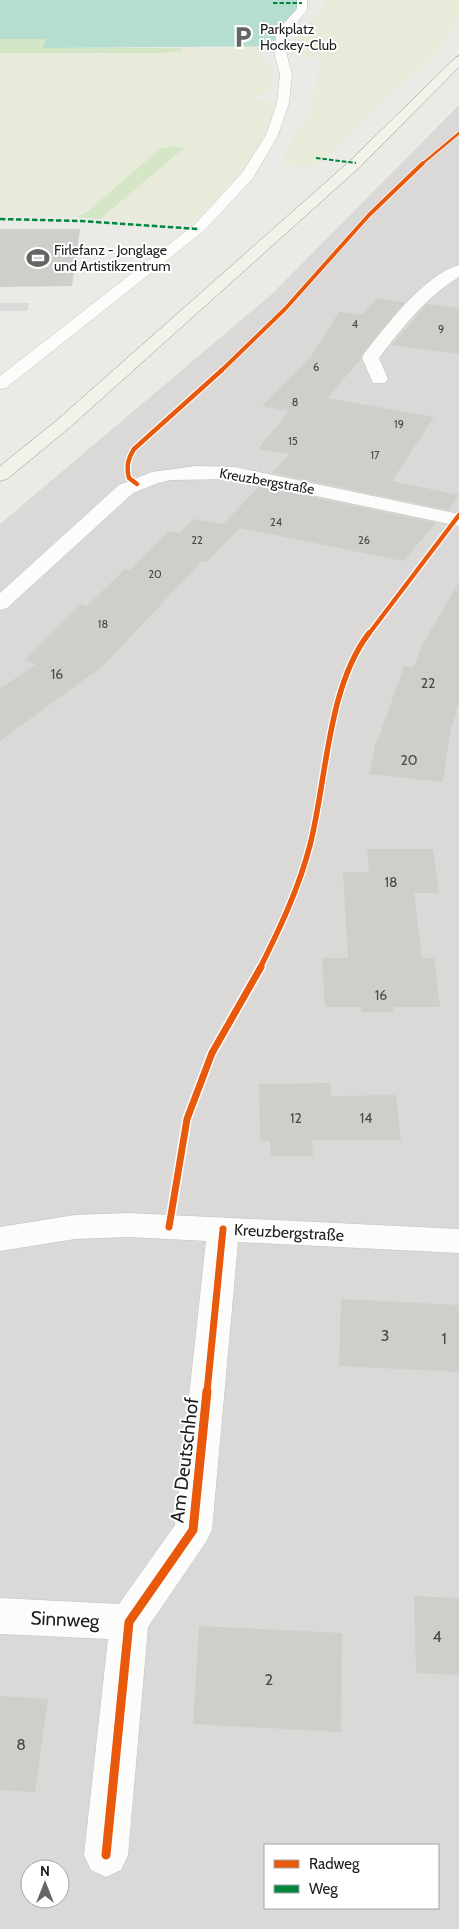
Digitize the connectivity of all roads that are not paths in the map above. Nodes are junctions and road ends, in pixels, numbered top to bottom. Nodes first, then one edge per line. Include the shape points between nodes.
1 (302, 0) edge
2 (459, 60) edge
3 (459, 270) edge
4 (379, 380) dead end
5 (0, 384) edge
6 (0, 475) edge
7 (459, 520) edge
8 (0, 604) edge
9 (223, 1229) junction
10 (0, 1239) edge
11 (459, 1241) edge
12 (0, 1616) edge
13 (129, 1622) junction
14 (106, 1855) dead end

1 - 5 street via 302,10 282,32 280,40 286,74 280,112 272,136 248,175 200,227
2 - 6 main road via 356,162 62,425
3 - 4 street via 421,297 370,358
7 - 8 street, Kreuzbergstraße via 235,473 171,474 137,484 121,493
9 - 10 street, Kreuzbergstraße via 102,1225
9 - 11 street, Kreuzbergstraße
9 - 13 street, Am Deutschhof via 193,1530
12 - 13 street, Sinnweg
13 - 14 street, Am Deutschhof

